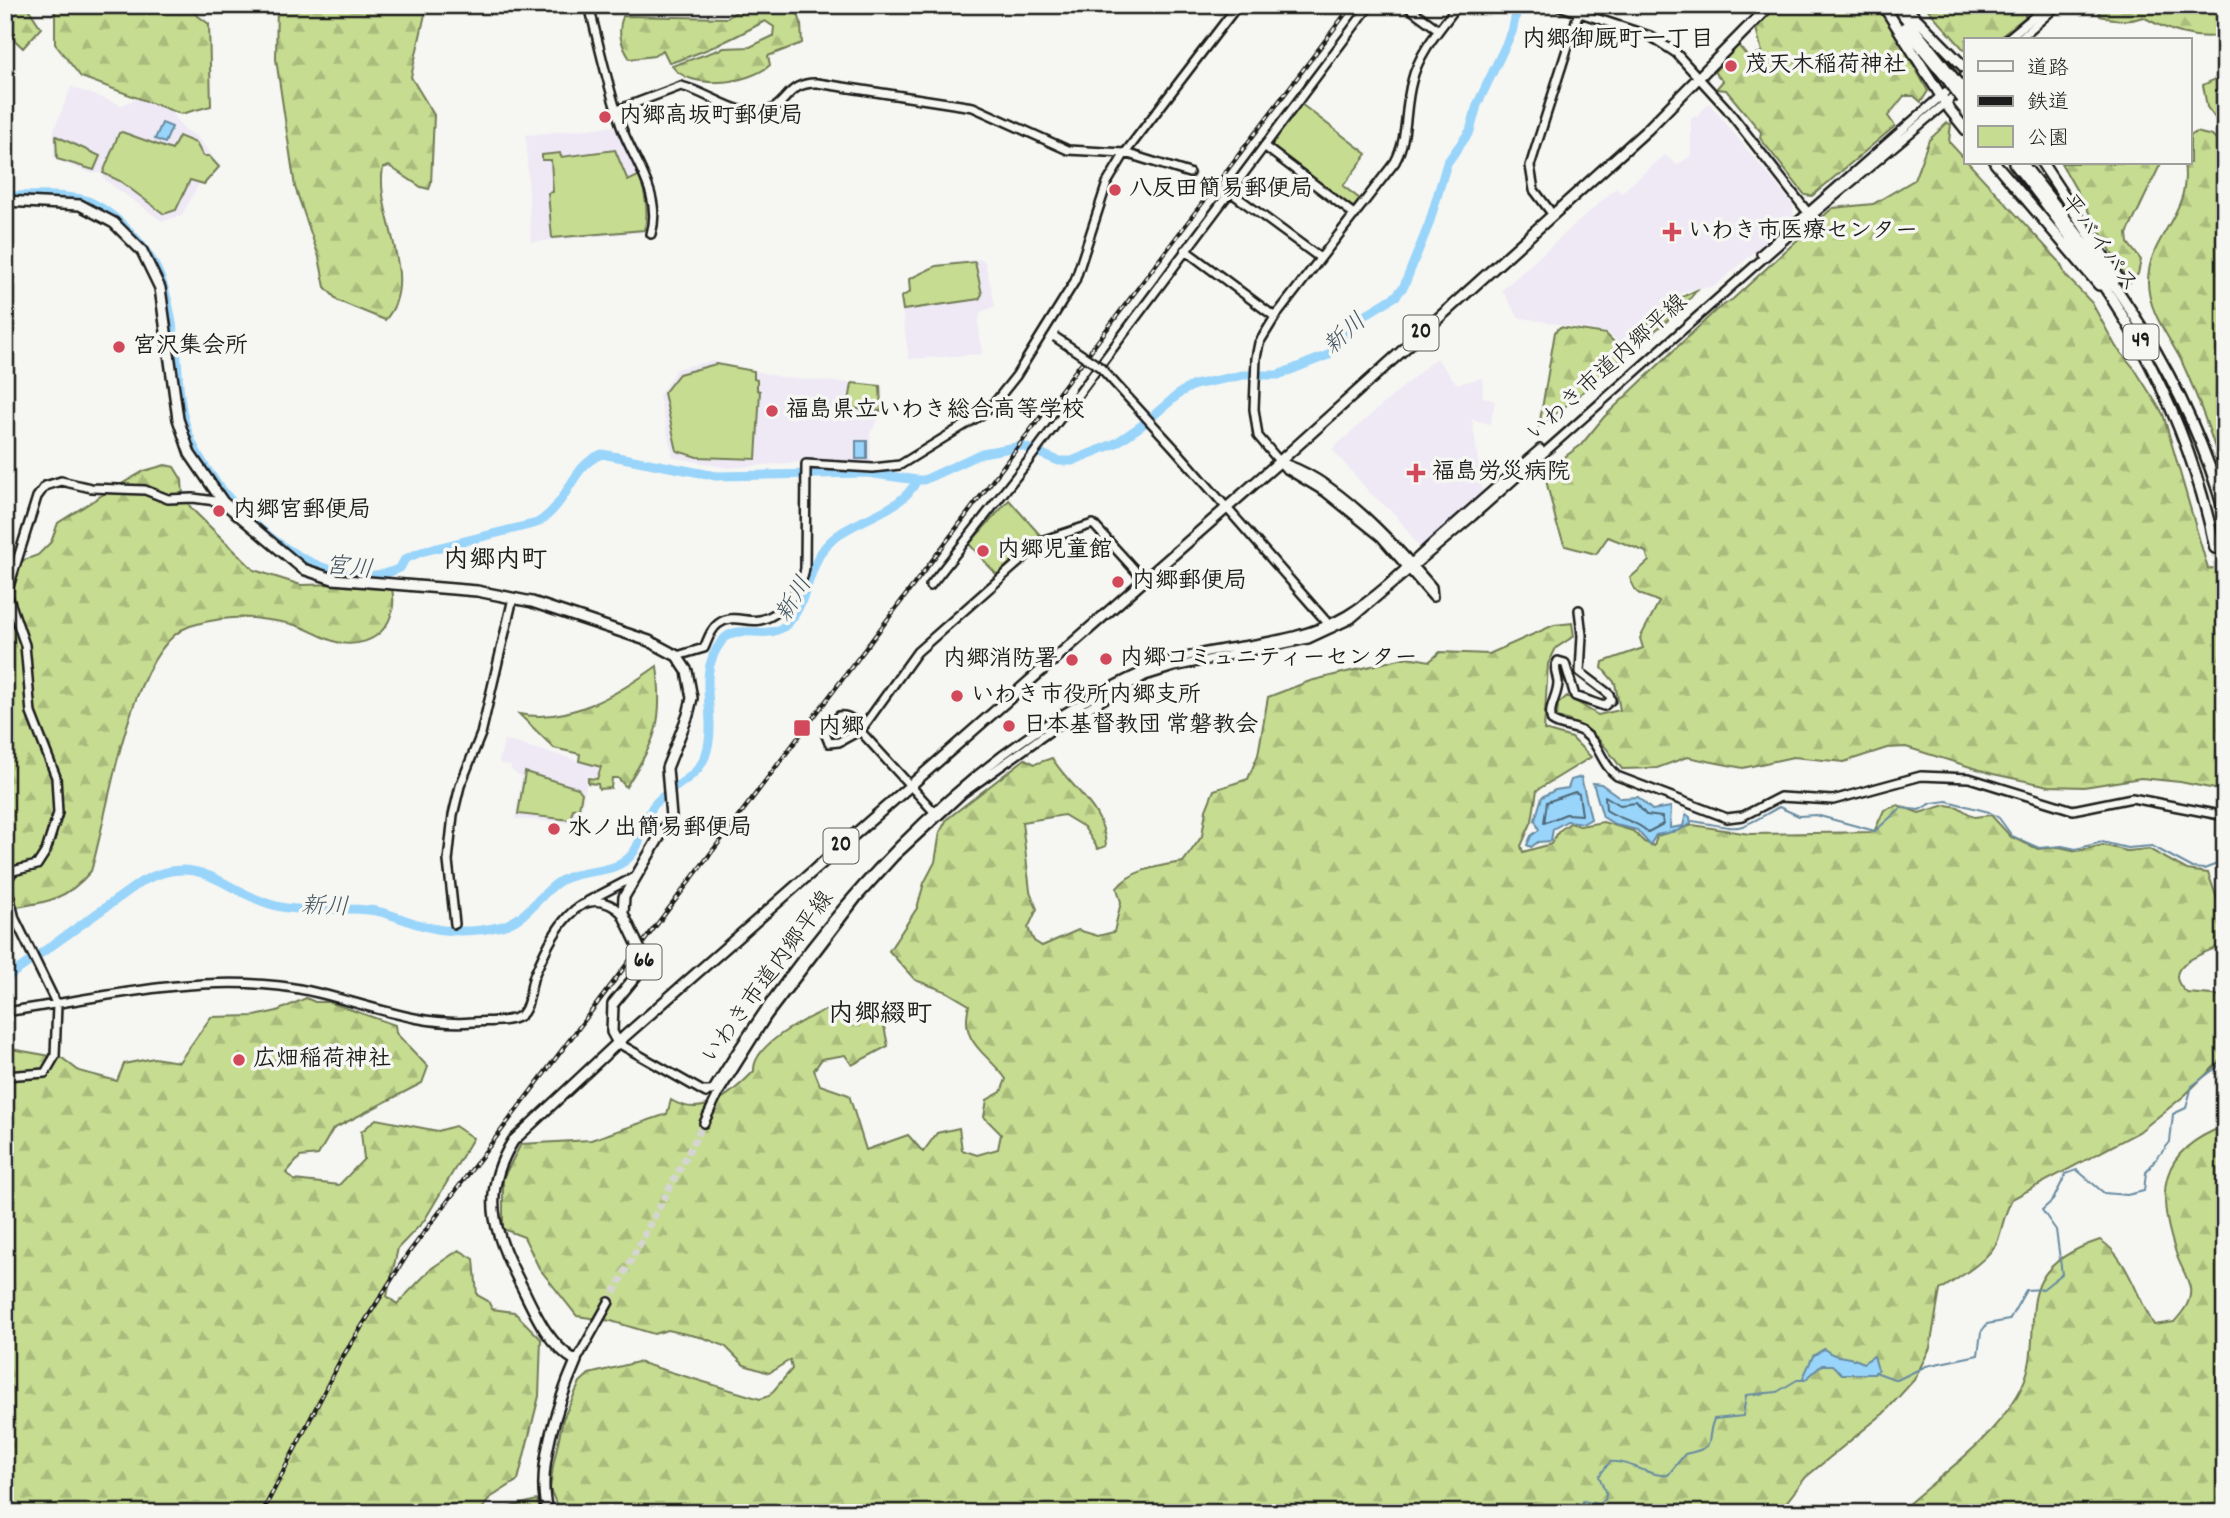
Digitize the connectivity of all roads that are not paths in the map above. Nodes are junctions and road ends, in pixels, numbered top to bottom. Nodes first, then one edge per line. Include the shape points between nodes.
1 (589, 5) edge
2 (1238, 5) edge
3 (1370, 5) edge
4 (1405, 5) edge
5 (1458, 5) edge
6 (1556, 5) edge
7 (1770, 5) edge
8 (1885, 5) edge
9 (1895, 5) edge
10 (1903, 5) edge
11 (2048, 5) edge
12 (2058, 5) edge
13 (1580, 9) edge
14 (1439, 30) junction
15 (2008, 38) edge
16 (2020, 38) edge
17 (1964, 70) edge
18 (1964, 74) edge
19 (1950, 78) junction
20 (1699, 80) junction
21 (1964, 88) edge
22 (1964, 97) edge
23 (1942, 99) junction
24 (617, 110) junction
25 (1964, 127) edge
26 (1264, 146) junction
27 (1125, 153) junction
28 (1996, 164) edge
29 (2015, 164) edge
30 (2023, 164) edge
31 (2043, 164) edge
32 (1189, 173) tunnel mouth
33 (1233, 194) tunnel mouth
34 (5, 201) edge
35 (1809, 214) junction
36 (1355, 215) junction
37 (1553, 215) junction
38 (651, 234) dead end
39 (1185, 250) junction
40 (1320, 258) junction
41 (1275, 317) junction
42 (1045, 330) junction
43 (2153, 365) junction
44 (2193, 422) junction
45 (1279, 462) junction
46 (223, 502) junction
47 (1227, 507) junction
48 (2225, 515) edge
49 (2215, 548) tunnel mouth
50 (1410, 567) junction
51 (1144, 580) junction
52 (930, 586) dead end
53 (513, 598) junction
54 (1579, 610) dead end
55 (1331, 627) junction
56 (677, 656) junction
57 (861, 730) junction
58 (910, 785) junction
59 (936, 814) junction
60 (2225, 816) edge
61 (636, 876) junction
62 (584, 902) junction
63 (623, 914) junction
64 (455, 925) dead end
65 (57, 1005) junction
66 (5, 1012) edge
67 (618, 1043) junction
68 (738, 1048) junction
69 (5, 1076) edge
70 (702, 1090) junction
71 (718, 1094) junction
72 (705, 1123) tunnel mouth
73 (609, 1302) tunnel mouth
74 (576, 1361) junction
75 (548, 1513) edge

1 - 24 street
2 - 27 street
3 - 26 street
4 - 14 street
5 - 14 street
6 - 13 street
7 - 20 main road, 20
8 - 19 main road
8 - 23 main road
9 - 19 main road
10 - 17 main road
11 - 15 street
12 - 16 street
13 - 20 street via 1662,43
13 - 37 street via 1530,166 1534,190
14 - 36 street via 1412,82 1400,153
18 - 23 street, いわき市道内郷平線
19 - 22 main road, bridge
20 - 35 street
20 - 37 main road, 20
21 - 23 street, いわき市道内郷平線
23 - 25 main road
23 - 35 street, いわき市道内郷平線
24 - 27 street via 681,86 758,113 775,107 796,86 817,83 973,107 1068,150
24 - 38 street via 647,178
26 - 36 street
26 - 39 street
27 - 32 street
27 - 42 street via 1100,198 1079,273
28 - 43 main road via 2089,272
29 - 43 main road, 平バイパス / 49 via 2105,284
30 - 44 main road, 平バイパス / 49 via 2132,309
31 - 44 main road via 2148,327
33 - 40 street
34 - 46 main road via 80,205 114,223 142,251 160,288 182,435 197,467
35 - 50 street, いわき市道内郷平線
36 - 40 street
37 - 45 main road, 20
39 - 41 street
39 - 52 street
40 - 41 street
41 - 45 street via 1259,343 1254,409 1258,436
42 - 47 street, bridge via 1100,368
42 - 56 street via 989,408 905,462 881,468 806,464 805,573 788,601 760,620 733,617 723,621 704,648
43 - 49 main road, 平バイパス / 49 via 2193,461
44 - 48 main road, 平バイパス / 49
45 - 47 main road, 20
45 - 50 street via 1327,486 1388,536
46 - 53 main road via 303,569 321,578
46 - 65 street via 168,499 145,490 91,488 61,481 45,486 37,497 7,587 25,645 31,713 55,773 59,803 41,860 34,868 13,871 6,882 15,919
47 - 51 main road, 20
47 - 55 street
50 - 55 street, いわき市道内郷平線
51 - 57 street via 1093,524 1052,535 917,652
51 - 58 main road, 20
53 - 56 main road via 649,641
53 - 64 street via 481,734 453,815 447,861
54 - 60 street via 1580,672 1611,700 1604,706 1575,696 1565,663 1558,661 1552,721 1584,732 1617,776 1716,816 1743,816 1789,796 1843,798 1921,776 1969,778 2073,810 2132,798
55 - 59 street, いわき市道内郷平線 via 1290,643 1145,676 1057,726
56 - 61 main road, 66 via 687,671 692,698 669,758 671,819
57 - 57 street via 829,743 825,733 839,716 846,716
57 - 58 street
58 - 59 street
58 - 67 main road, 20
59 - 68 street, いわき市道内郷平線 via 857,890
59 - 71 street, いわき市道内郷平線 via 857,898 766,1016
61 - 62 street
61 - 63 main road, 66 via 624,897
62 - 63 street via 603,902
62 - 65 street via 567,915 534,976 524,1011 517,1017 441,1023 301,989 256,985 167,988
63 - 67 main road, 66, bridge via 644,966 613,1004 612,1032
65 - 66 street
65 - 69 street via 51,1067 45,1073
67 - 70 street
67 - 74 main road, 20 via 522,1130 500,1163 494,1187 493,1211 500,1244 549,1338
68 - 70 street, いわき市道内郷平線 via 712,1091
68 - 71 street
70 - 71 street
71 - 72 street, いわき市道内郷平線
73 - 74 street
74 - 75 main road via 561,1399 544,1473

